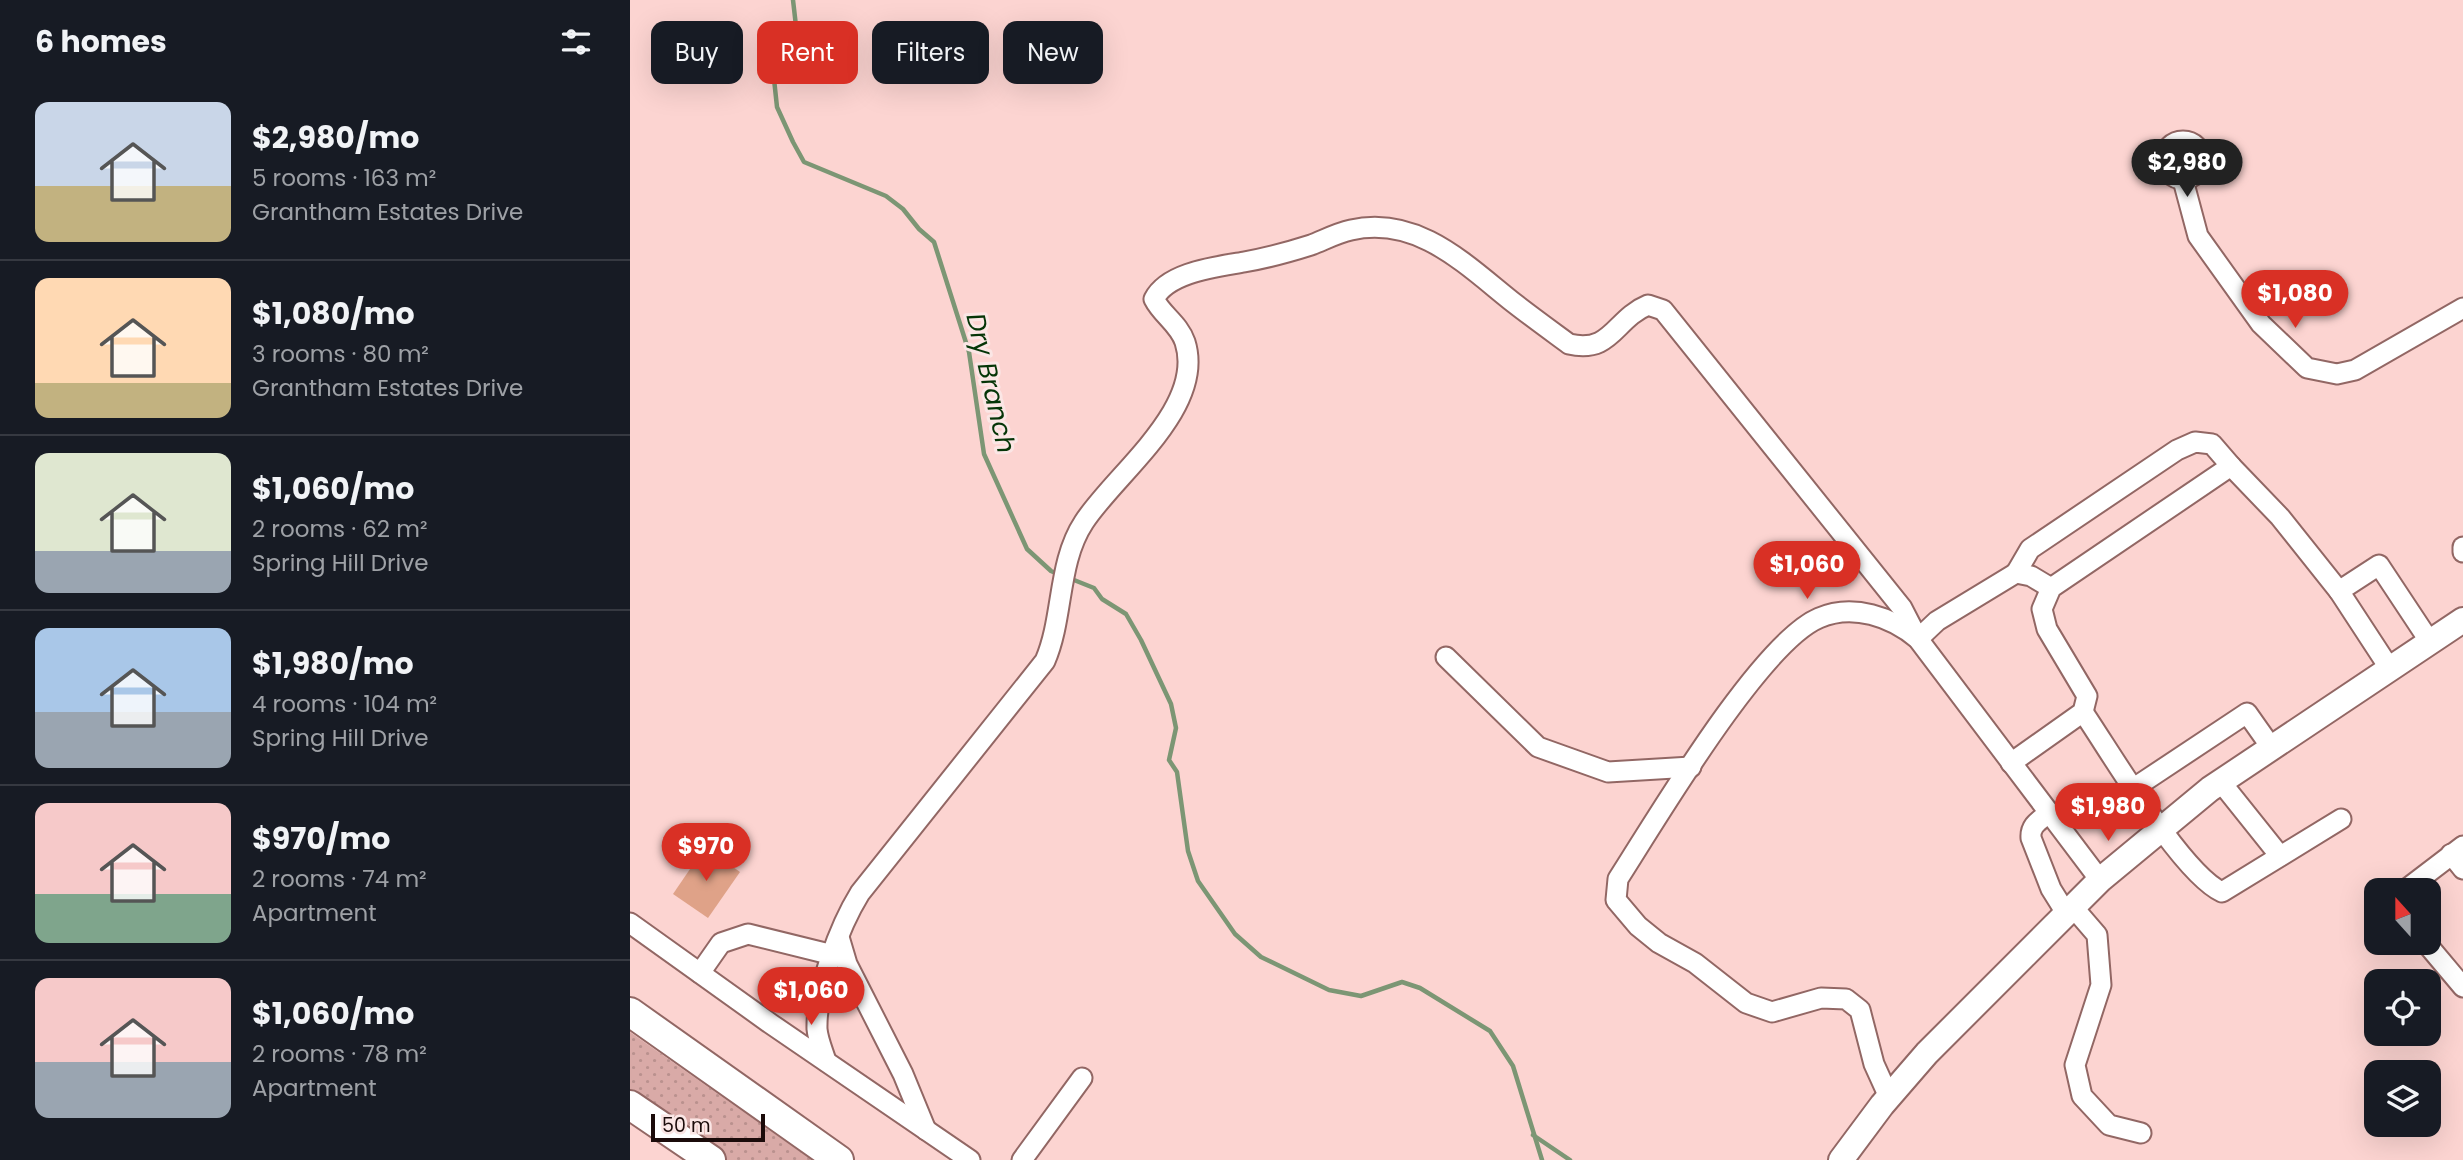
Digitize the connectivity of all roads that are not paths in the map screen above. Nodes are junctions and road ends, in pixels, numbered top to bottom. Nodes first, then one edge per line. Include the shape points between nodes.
1 (2183, 180) dead end
2 (2463, 308) edge
3 (2231, 466) junction
4 (2016, 573) junction
5 (2051, 588) junction
6 (2339, 591) junction
7 (2463, 620) edge
8 (1919, 639) junction
9 (2430, 642) junction
10 (1446, 657) dead end
11 (2390, 669) junction
12 (2083, 712) junction
13 (2271, 747) junction
14 (2011, 763) junction
15 (1691, 766) junction
16 (2220, 781) junction
17 (2134, 788) junction
18 (2049, 813) junction
19 (2341, 819) dead end
20 (2161, 828) junction
21 (2280, 856) junction
22 (2459, 857) edge
23 (2425, 878) edge
24 (2100, 880) junction
25 (2069, 909) junction
26 (630, 923) edge
27 (836, 946) junction
28 (2437, 956) edge
29 (700, 973) junction
30 (2463, 987) edge
31 (630, 1013) edge
32 (826, 1061) junction
33 (1082, 1078) dead end
34 (1889, 1097) junction
35 (630, 1105) edge
36 (630, 1118) edge
37 (926, 1130) junction
38 (2141, 1133) dead end
39 (677, 1160) edge
40 (711, 1160) edge
41 (839, 1160) edge
42 (970, 1160) edge
43 (1022, 1160) edge
44 (1841, 1160) edge

1 - 2 street via 2198,236 2261,324 2307,368 2337,374 2355,370
3 - 4 street via 2212,444 2195,442 2177,450 2030,549
3 - 5 street
3 - 6 street via 2280,517
4 - 5 street
4 - 8 street via 1937,621
5 - 12 street via 2042,609 2047,629 2087,696
6 - 9 street via 2379,565
6 - 11 street
7 - 9 main road
8 - 14 street
8 - 15 street via 1899,623 1846,612 1821,617 1798,629
8 - 27 street via 1894,598 1663,310 1648,305 1633,311 1598,344 1584,348 1569,344 1462,260 1433,241 1397,230 1350,230 1279,255 1197,272 1159,289 1154,299 1185,343 1187,372 1174,411 1084,522 1070,551 1045,661 860,893 844,919
9 - 11 main road
10 - 15 street via 1538,747 1608,772
11 - 13 main road
12 - 14 street
12 - 17 street
13 - 16 main road
13 - 17 street via 2247,713
14 - 18 street
15 - 34 street via 1618,879 1616,900 1659,943 1695,963 1746,1003 1772,1012 1821,998 1846,999 1860,1010 1874,1064
16 - 20 main road
16 - 21 street
17 - 20 street
18 - 24 street
18 - 25 street via 2035,824 2031,838 2051,889
19 - 21 street
20 - 21 street via 2208,886 2222,892
20 - 24 main road
22 - 23 street
24 - 25 main road
25 - 34 main road
25 - 38 street via 2097,934 2101,985 2075,1065 2082,1096 2109,1125
26 - 29 street
27 - 29 street via 748,934 721,943
27 - 32 street via 817,1010 817,1033
27 - 37 street via 903,1074
28 - 30 street
29 - 32 street
31 - 41 highway
32 - 37 street
33 - 43 street
34 - 44 main road
35 - 40 highway
36 - 39 highway
37 - 42 street

